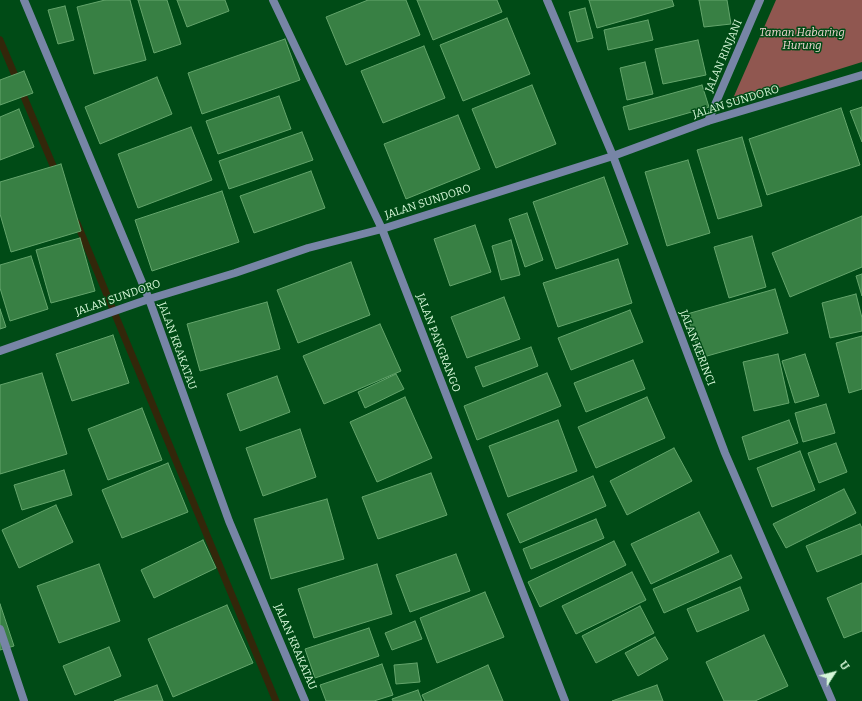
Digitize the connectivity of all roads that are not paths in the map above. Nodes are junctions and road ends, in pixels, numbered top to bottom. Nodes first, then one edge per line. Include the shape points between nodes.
1 (24, 0) edge
2 (274, 0) edge
3 (547, 0) edge
4 (760, 0) edge
5 (862, 75) edge
6 (708, 121) junction
7 (613, 156) junction
8 (382, 228) junction
9 (149, 299) junction
10 (0, 351) edge
11 (0, 629) edge
12 (24, 701) edge
13 (306, 701) edge
14 (565, 701) edge
15 (832, 701) edge

1 - 9 street, JALAN KRAKATAU
2 - 8 street, JALAN PANGRANGO
3 - 7 street, JALAN KERINCI
4 - 6 street, JALAN RINJANI
5 - 6 street, JALAN SUNDORO
6 - 7 street, JALAN SUNDORO
7 - 8 street, JALAN SUNDORO
7 - 15 street, JALAN KERINCI via 725,453
8 - 9 street, JALAN SUNDORO via 308,248
8 - 14 street, JALAN PANGRANGO
9 - 10 street, JALAN SUNDORO
9 - 13 street, JALAN KRAKATAU via 229,521
11 - 12 street

